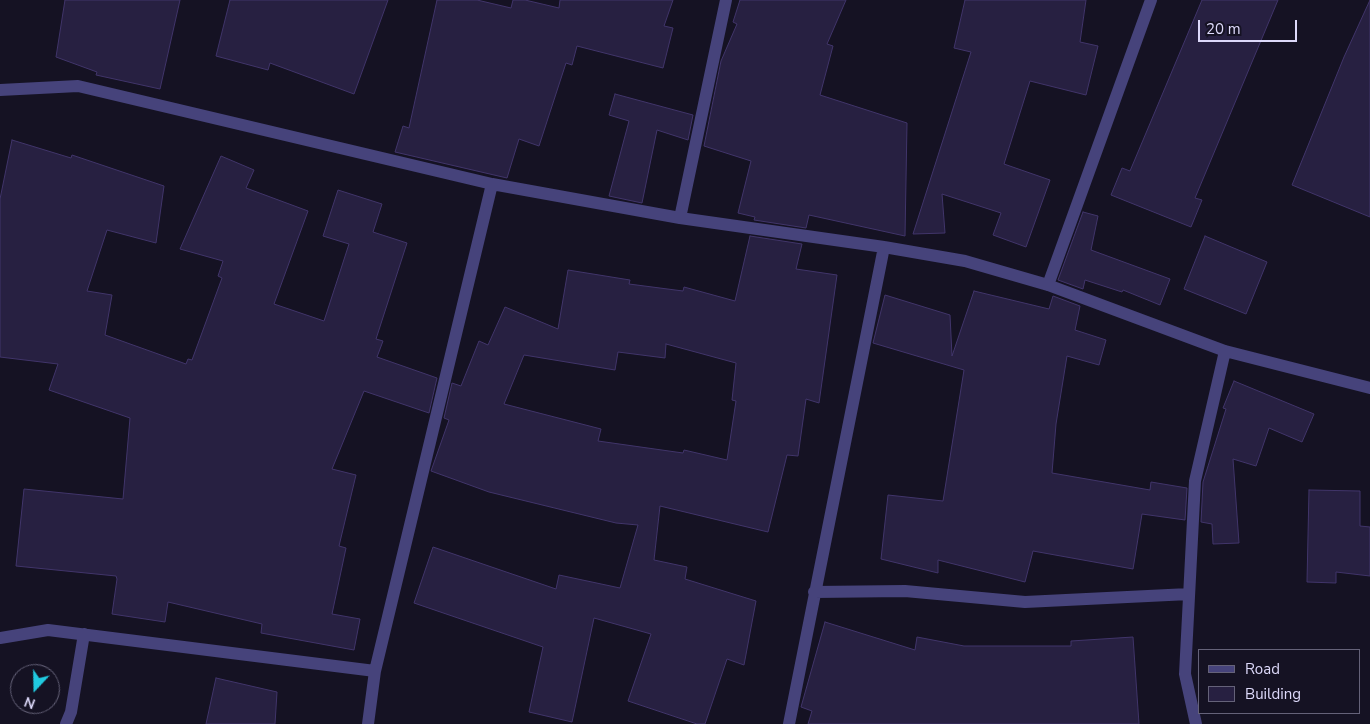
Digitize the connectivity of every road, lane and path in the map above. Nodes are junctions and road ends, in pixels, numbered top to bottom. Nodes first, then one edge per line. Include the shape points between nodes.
1 (726, 0) edge
2 (1152, 0) edge
3 (0, 90) edge
4 (492, 184) junction
5 (680, 218) junction
6 (884, 247) junction
7 (1048, 285) junction
8 (1225, 351) junction
9 (1370, 388) edge
10 (814, 592) junction
11 (1189, 594) junction
12 (84, 634) junction
13 (0, 638) edge
14 (376, 671) junction
15 (66, 724) edge
16 (368, 724) edge
17 (788, 724) edge
18 (1196, 724) edge

1 - 5 street
2 - 7 street
3 - 4 street via 78,86
4 - 5 street
4 - 14 street
5 - 6 street
6 - 7 street via 965,261
6 - 10 street
7 - 8 street
8 - 9 street
8 - 11 street via 1195,482
10 - 11 street via 905,592 1025,602
10 - 17 street
11 - 18 street via 1185,674
12 - 13 street via 48,630
12 - 14 street
12 - 15 street via 71,712
14 - 16 street

